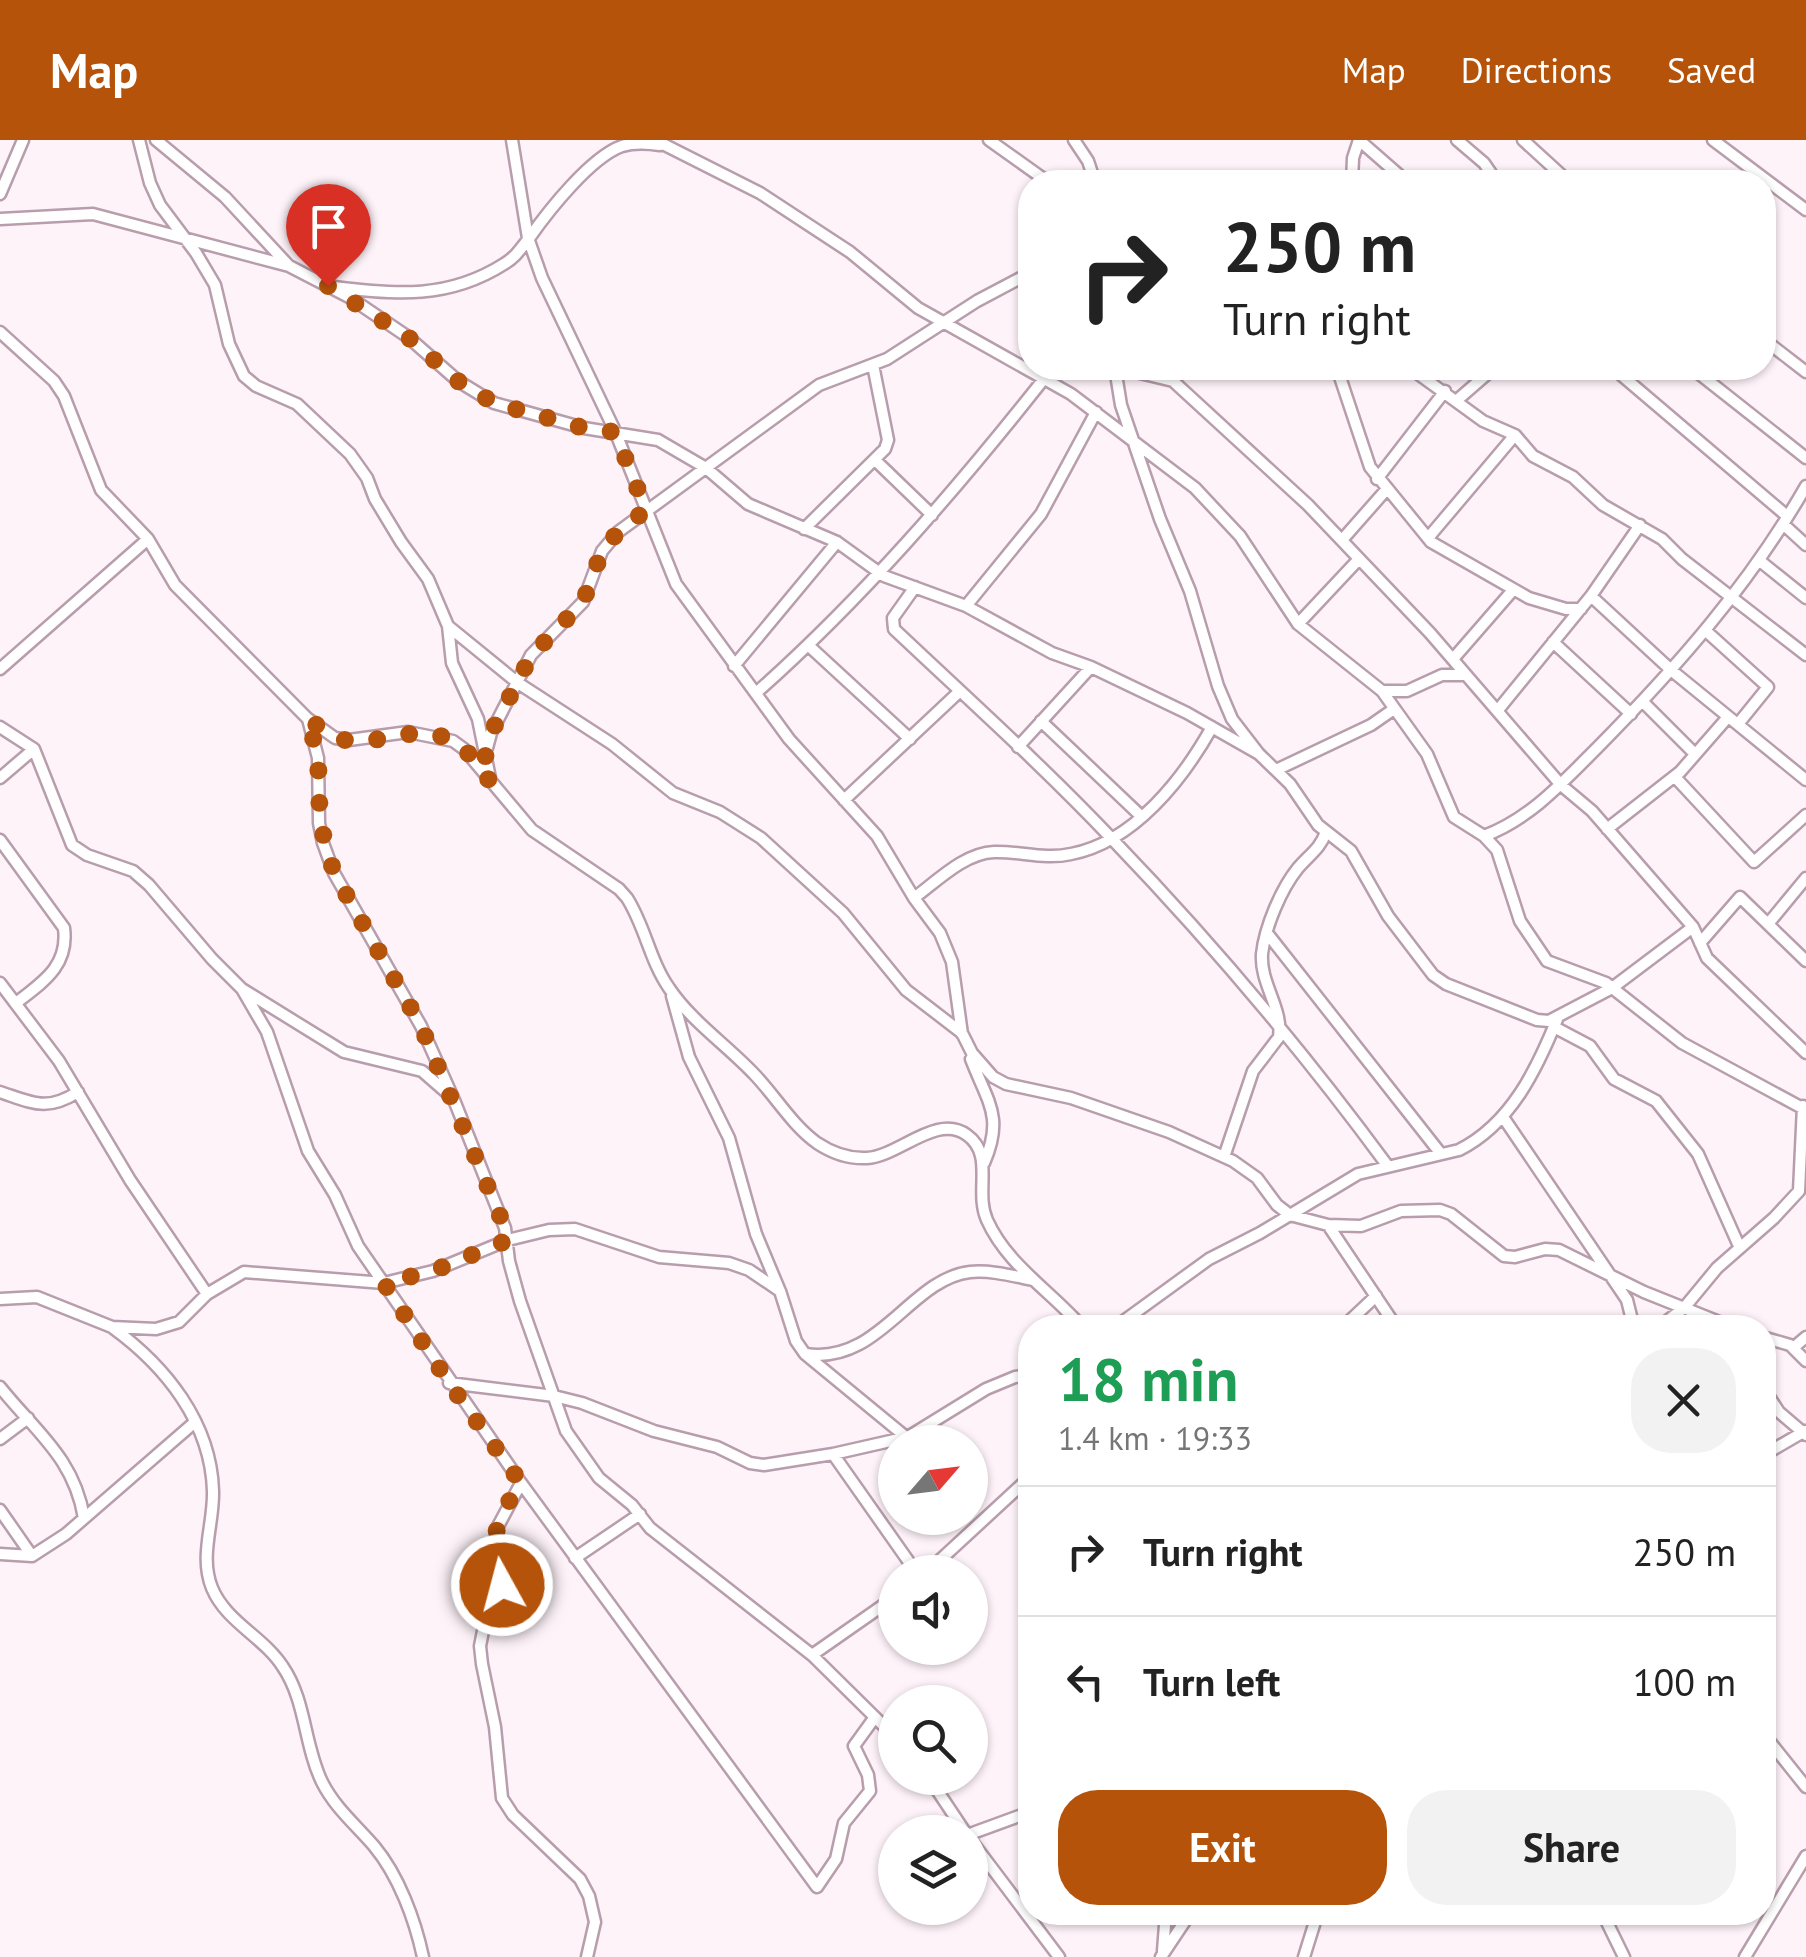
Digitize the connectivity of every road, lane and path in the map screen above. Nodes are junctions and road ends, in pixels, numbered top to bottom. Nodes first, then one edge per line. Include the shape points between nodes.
1 (23, 140) edge
2 (138, 140) edge
3 (156, 140) edge
4 (512, 140) edge
5 (989, 140) edge
6 (1074, 140) edge
7 (1359, 140) edge
8 (1457, 140) edge
9 (1522, 140) edge
10 (1713, 140) edge
11 (660, 143) edge
12 (1031, 170) edge
13 (1091, 170) edge
14 (1352, 170) edge
15 (1393, 170) edge
16 (1489, 170) edge
17 (1556, 170) edge
18 (1753, 170) edge
19 (1776, 187) edge
20 (0, 194) edge
21 (1806, 210) edge
22 (0, 219) edge
23 (528, 238) junction
24 (186, 240) junction
25 (289, 266) junction
26 (1018, 279) edge
27 (328, 286) junction
28 (945, 324) junction
29 (0, 332) edge
30 (1776, 349) edge
31 (873, 364) junction
32 (1018, 366) edge
33 (1806, 372) edge
34 (1043, 380) joint
35 (1117, 380) edge
36 (1168, 380) edge
37 (1341, 380) edge
38 (1428, 380) edge
39 (1480, 380) edge
40 (1627, 380) edge
41 (1707, 380) edge
42 (1445, 391) junction
43 (1456, 400) junction
44 (1096, 412) junction
45 (615, 432) junction
46 (1515, 435) junction
47 (1136, 442) junction
48 (1806, 458) edge
49 (876, 460) junction
50 (706, 468) junction
51 (1377, 479) junction
52 (1806, 486) edge
53 (1386, 490) junction
54 (646, 510) junction
55 (932, 515) junction
56 (1785, 520) junction
57 (1640, 525) junction
58 (804, 529) junction
59 (1428, 538) junction
60 (148, 539) junction
61 (1342, 540) junction
62 (836, 542) junction
63 (1806, 544) edge
64 (1359, 558) junction
65 (1760, 560) junction
66 (878, 572) junction
67 (915, 587) junction
68 (1513, 590) junction
69 (1591, 596) junction
70 (1734, 597) junction
71 (1806, 598) edge
72 (966, 606) junction
73 (1580, 609) junction
74 (1298, 624) junction
75 (448, 626) junction
76 (1706, 631) junction
77 (1553, 642) junction
78 (808, 646) junction
79 (1806, 655) edge
80 (1453, 660) junction
81 (734, 666) junction
82 (1091, 667) junction
83 (0, 670) edge
84 (1672, 670) junction
85 (1466, 675) junction
86 (518, 682) junction
87 (1382, 690) junction
88 (960, 691) junction
89 (756, 693) junction
90 (1643, 702) junction
91 (1394, 710) junction
92 (1498, 710) junction
93 (1631, 714) junction
94 (308, 718) junction
95 (1733, 720) junction
96 (1042, 721) junction
97 (1212, 727) junction
98 (2, 731) edge
99 (910, 739) junction
100 (1018, 746) junction
101 (34, 749) junction
102 (485, 754) junction
103 (1260, 754) junction
104 (1695, 754) junction
105 (1276, 770) junction
106 (1674, 777) junction
107 (0, 778) edge
108 (1806, 780) edge
109 (491, 783) junction
110 (1561, 785) junction
111 (844, 800) junction
112 (1806, 815) edge
113 (1140, 816) junction
114 (1607, 830) junction
115 (1326, 832) junction
116 (1484, 836) junction
117 (1112, 839) junction
118 (1, 844) edge
119 (1806, 878) edge
120 (914, 898) junction
121 (1768, 924) junction
122 (1693, 927) junction
123 (1267, 933) junction
124 (1700, 942) junction
125 (1806, 960) edge
126 (0, 982) edge
127 (242, 988) junction
128 (1612, 988) junction
129 (670, 990) junction
130 (16, 1003) junction
131 (1556, 1022) junction
132 (1280, 1027) junction
133 (962, 1033) junction
134 (1806, 1053) edge
135 (0, 1092) edge
136 (78, 1092) junction
137 (454, 1100) junction
138 (1805, 1107) edge
139 (1504, 1117) junction
140 (1441, 1154) junction
141 (1224, 1157) junction
142 (984, 1164) junction
143 (1387, 1165) junction
144 (1804, 1181) edge
145 (1290, 1215) junction
146 (1328, 1225) junction
147 (508, 1240) junction
148 (1739, 1246) junction
149 (1608, 1276) junction
150 (1033, 1280) junction
151 (384, 1283) junction
152 (780, 1292) junction
153 (207, 1294) junction
154 (1376, 1296) junction
155 (0, 1299) edge
156 (1684, 1308) junction
157 (1071, 1315) edge
158 (1132, 1315) edge
159 (1356, 1315) edge
160 (1388, 1315) edge
161 (1631, 1315) edge
162 (1675, 1315) edge
163 (1701, 1315) edge
164 (112, 1327) junction
165 (1806, 1337) edge
166 (1776, 1342) edge
167 (1793, 1348) junction
168 (806, 1354) junction
169 (1806, 1360) edge
170 (1018, 1376) edge
171 (449, 1383) junction
172 (0, 1387) edge
173 (554, 1396) junction
174 (1776, 1407) edge
175 (28, 1418) junction
176 (195, 1422) junction
177 (892, 1425) edge
178 (932, 1425) edge
179 (1805, 1432) edge
180 (0, 1439) edge
181 (878, 1446) edge
182 (1776, 1448) edge
183 (833, 1454) junction
184 (521, 1483) junction
185 (1018, 1489) edge
186 (0, 1510) edge
187 (640, 1514) junction
188 (988, 1517) edge
189 (84, 1518) junction
190 (968, 1535) edge
191 (0, 1554) edge
192 (904, 1555) edge
193 (946, 1555) edge
194 (32, 1556) junction
195 (576, 1558) junction
196 (878, 1608) edge
197 (812, 1655) junction
198 (875, 1717) junction
199 (878, 1720) edge
200 (1776, 1750) edge
201 (1806, 1787) edge
202 (1018, 1816) edge
203 (988, 1828) edge
204 (1806, 1856) edge
205 (988, 1862) edge
206 (1018, 1901) edge
207 (1776, 1906) edge
208 (1036, 1925) edge
209 (1165, 1925) edge
210 (1182, 1925) edge
211 (1314, 1925) edge
212 (1608, 1925) edge
213 (1764, 1925) edge
214 (1162, 1956) edge
215 (423, 1957) edge
216 (587, 1957) edge
217 (1060, 1957) edge
218 (1304, 1957) edge
219 (1624, 1957) edge
220 (1745, 1957) edge

1 - 20 street
2 - 24 street via 160,204
3 - 25 street via 225,197
4 - 23 street
5 - 12 street
6 - 13 street
7 - 14 street
7 - 15 street
8 - 16 street
9 - 17 street
10 - 18 street
11 - 23 street via 632,144 606,155
11 - 28 street via 760,193
19 - 21 street
22 - 24 street via 93,214
23 - 27 street via 508,262 458,287 375,292
23 - 45 street
24 - 25 street
24 - 75 street via 215,284 244,376 297,404 350,454 428,579
25 - 27 street
26 - 28 street
27 - 45 street via 494,403
28 - 31 street
28 - 32 street
29 - 60 street via 54,381 101,490
30 - 33 street
31 - 49 street via 888,440
31 - 50 street via 818,385
34 - 44 street
34 - 55 street
35 - 47 street
36 - 61 street
37 - 51 street
38 - 42 street
39 - 43 street
40 - 56 street
41 - 48 street
42 - 43 street
42 - 51 street
43 - 46 street
44 - 47 street
44 - 72 street via 1041,514
45 - 50 street via 658,440
45 - 54 street
46 - 57 street via 1533,456
46 - 59 street
47 - 74 street via 1219,512
47 - 103 street via 1218,686 1236,726
49 - 55 street
49 - 58 street
50 - 54 street
50 - 58 street via 748,504
51 - 53 street
52 - 56 street
53 - 59 street
53 - 61 street
54 - 81 street via 676,584
54 - 86 street via 602,551 583,602 531,656
55 - 66 street
56 - 63 street
56 - 65 street
57 - 69 street
57 - 70 street
58 - 62 street
59 - 68 street
60 - 83 street
60 - 94 street via 175,585
61 - 64 street
62 - 66 street
62 - 81 street
64 - 74 street
64 - 80 street
65 - 70 street
65 - 71 street
66 - 67 street
66 - 78 street
67 - 72 street
67 - 88 street via 893,618 894,629
68 - 73 street
68 - 80 street
69 - 73 street
69 - 84 street
70 - 76 street
70 - 79 street
72 - 82 street
73 - 77 street
74 - 87 street
75 - 86 street
75 - 102 street via 452,663 478,719
76 - 84 street
76 - 95 street via 1768,687
77 - 92 street
77 - 93 street
78 - 89 street
78 - 99 street
80 - 85 street
81 - 89 street
82 - 96 street
82 - 97 street
84 - 90 street
84 - 95 street
85 - 87 street via 1442,675 1407,691
85 - 92 street
86 - 102 street
86 - 133 street via 673,793 760,838 844,913 906,990
87 - 91 street
88 - 99 street
88 - 100 street
89 - 111 street
90 - 93 street
90 - 104 street
91 - 105 street
91 - 116 street via 1427,754 1454,817
92 - 110 street
93 - 110 street
94 - 109 street via 334,738 440,736 464,748
94 - 137 street via 318,758 321,833 334,873 421,1026
95 - 104 street
95 - 108 street
96 - 100 street
96 - 113 street
97 - 103 street
97 - 113 street via 1187,768
98 - 101 street
99 - 111 street
100 - 117 street
101 - 107 street
101 - 127 street via 72,845 133,871
102 - 109 street
103 - 105 street
104 - 106 street
105 - 115 street
106 - 112 street via 1754,862
106 - 114 street
109 - 129 street via 532,830 627,898
110 - 114 street
110 - 116 street via 1515,823
111 - 120 street via 876,836
113 - 117 street
114 - 122 street
115 - 123 street via 1320,848 1296,870
115 - 131 street via 1351,851 1388,916 1437,978
116 - 128 street via 1543,957
117 - 120 street via 1062,856 973,857
117 - 132 street
118 - 130 street via 64,928 66,941 58,966
119 - 121 street
120 - 133 street via 947,947
121 - 124 street via 1737,898
121 - 125 street
122 - 124 street
122 - 128 street
123 - 132 street via 1262,974
123 - 140 street
124 - 134 street via 1707,958
126 - 130 street
127 - 137 street via 344,1052 422,1071
127 - 151 street via 266,1032 308,1151
128 - 131 street
128 - 138 street via 1682,1042
129 - 142 street via 804,1132 828,1149 870,1158 947,1127 978,1143
129 - 152 street via 689,1057 729,1138
130 - 136 street
131 - 139 street
131 - 148 street via 1590,1046 1610,1076 1656,1101 1698,1154
132 - 141 street via 1274,1047 1253,1071
132 - 143 street
133 - 141 street via 981,1064 1006,1084 1071,1098
133 - 142 street via 995,1122
135 - 136 street via 38,1105
136 - 153 street
137 - 147 street
138 - 144 street
139 - 140 street via 1472,1143
139 - 149 street
140 - 143 street
141 - 145 street via 1245,1168
142 - 150 street via 986,1217 1004,1250
143 - 145 street via 1358,1174
144 - 148 street via 1793,1200
145 - 146 street
145 - 158 street via 1208,1259
146 - 149 street via 1361,1226 1401,1211 1440,1210 1504,1256 1559,1250
146 - 154 street
147 - 151 street
147 - 152 street via 576,1229 659,1257 729,1262
147 - 173 street via 520,1301
148 - 156 street
149 - 156 street
149 - 161 street
150 - 157 street
150 - 168 street via 958,1275 856,1347 837,1355
151 - 153 street via 244,1272
151 - 171 street
152 - 168 street
153 - 164 street via 168,1326
154 - 159 street
154 - 160 street
155 - 164 street via 37,1297
156 - 162 street
156 - 163 street
164 - 176 street via 170,1378
165 - 167 street
166 - 167 street
167 - 169 street
168 - 177 street
170 - 178 street
171 - 173 street
171 - 184 street
172 - 175 street
173 - 183 street via 750,1463
173 - 187 street via 582,1459
174 - 179 street
175 - 180 street
175 - 189 street via 67,1466
176 - 189 street
176 - 215 street via 213,1491 206,1546 211,1586 289,1676 322,1782 396,1879
179 - 182 street
181 - 183 street
183 - 192 street
184 - 195 street
184 - 216 street via 496,1530 504,1575 484,1626 482,1664 506,1806 580,1879 595,1922
185 - 188 street
186 - 194 street
187 - 195 street
187 - 197 street
189 - 194 street
190 - 193 street
191 - 194 street
195 - 198 street via 816,1887 836,1858 844,1823 870,1791 854,1746
196 - 197 street
197 - 198 street
198 - 199 street
200 - 201 street
202 - 203 street
204 - 207 street
205 - 206 street
208 - 217 street
209 - 214 street
210 - 214 street
211 - 218 street
212 - 219 street
213 - 220 street

